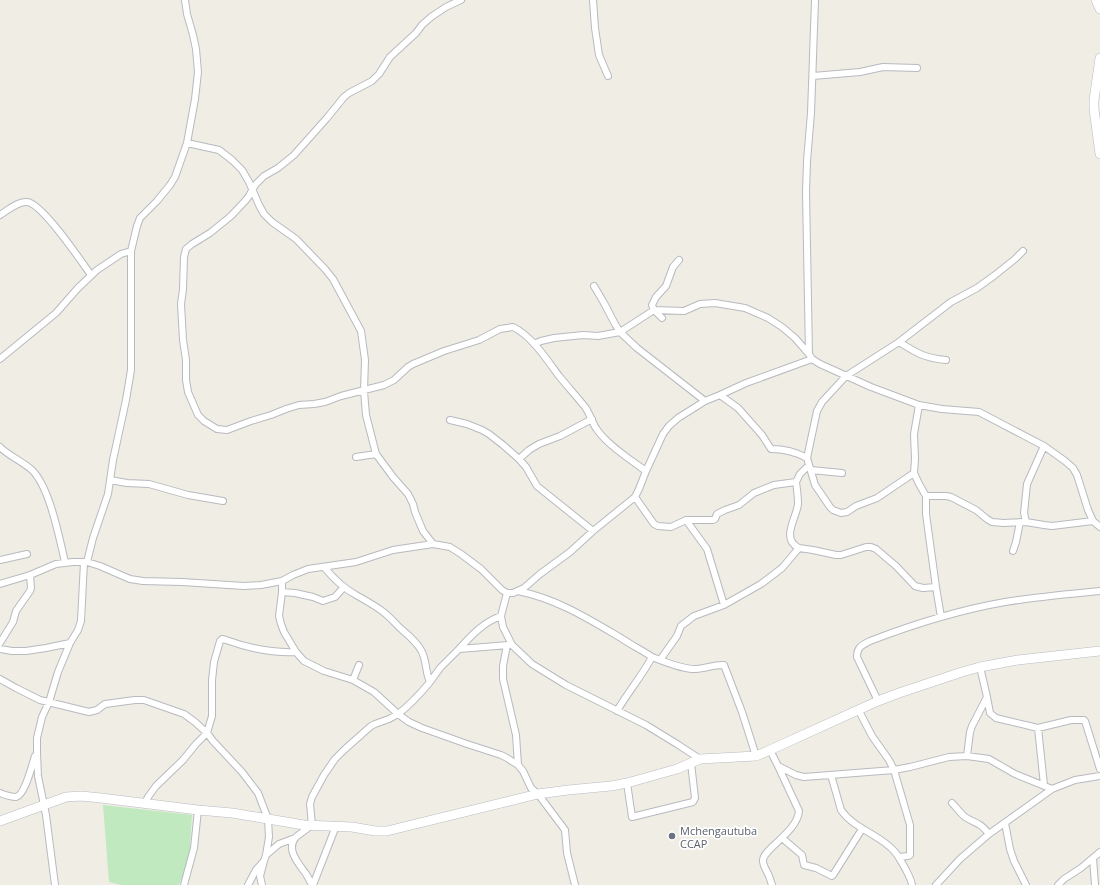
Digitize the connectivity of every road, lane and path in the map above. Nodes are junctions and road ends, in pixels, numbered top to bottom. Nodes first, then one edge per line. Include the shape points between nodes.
1 (185, 0) edge
2 (461, 0) edge
3 (593, 0) edge
4 (1096, 0) edge
5 (814, 1) edge
6 (1100, 9) edge
7 (1100, 58) edge
8 (917, 68) dead end
9 (608, 76) dead end
10 (813, 76) junction
11 (187, 144) junction
12 (1100, 154) edge
13 (252, 190) junction
14 (0, 215) edge
15 (132, 251) junction
16 (1023, 251) dead end
17 (679, 260) dead end
18 (91, 275) junction
19 (594, 286) dead end
20 (654, 310) junction
21 (662, 318) dead end
22 (620, 332) junction
23 (899, 342) junction
24 (534, 344) junction
25 (811, 356) junction
26 (0, 360) edge
27 (946, 360) dead end
28 (846, 376) junction
29 (364, 391) junction
30 (720, 395) junction
31 (705, 401) junction
32 (919, 405) junction
33 (450, 420) dead end
34 (592, 420) junction
35 (1044, 446) junction
36 (0, 447) edge
37 (376, 454) junction
38 (356, 457) dead end
39 (807, 458) junction
40 (519, 459) junction
41 (810, 467) junction
42 (646, 471) junction
43 (842, 472) dead end
44 (914, 473) junction
45 (110, 480) junction
46 (796, 482) junction
47 (926, 496) junction
48 (635, 497) junction
49 (223, 501) dead end
50 (686, 520) junction
51 (1093, 521) junction
52 (1023, 522) junction
53 (1100, 528) edge
54 (593, 531) junction
55 (432, 544) junction
56 (799, 548) junction
57 (1012, 551) dead end
58 (27, 554) dead end
59 (0, 560) edge
60 (65, 562) junction
61 (85, 562) junction
62 (324, 567) junction
63 (30, 575) junction
64 (282, 581) junction
65 (0, 584) edge
66 (344, 587) junction
67 (936, 587) junction
68 (518, 591) junction
69 (1100, 591) edge
70 (282, 592) junction
71 (507, 593) junction
72 (724, 605) junction
73 (500, 616) junction
74 (941, 617) junction
75 (0, 643) edge
76 (70, 643) junction
77 (509, 645) junction
78 (0, 649) edge
79 (459, 649) junction
80 (1100, 651) edge
81 (296, 652) junction
82 (652, 657) junction
83 (660, 660) junction
84 (359, 665) dead end
85 (980, 668) junction
86 (0, 679) edge
87 (352, 680) junction
88 (430, 682) junction
89 (987, 697) junction
90 (878, 701) junction
91 (49, 702) junction
92 (859, 710) junction
93 (617, 711) junction
94 (398, 714) junction
95 (1038, 728) junction
96 (207, 733) junction
97 (770, 750) junction
98 (37, 753) junction
99 (756, 756) junction
100 (967, 756) junction
101 (695, 761) junction
102 (518, 765) junction
103 (778, 766) junction
104 (1100, 769) edge
105 (894, 770) junction
106 (832, 775) junction
107 (1100, 776) edge
108 (628, 783) junction
109 (1044, 785) junction
110 (1052, 789) junction
111 (0, 793) edge
112 (538, 794) junction
113 (145, 803) junction
114 (952, 803) dead end
115 (44, 806) junction
116 (198, 810) junction
117 (268, 819) junction
118 (0, 821) edge
119 (1005, 823) junction
120 (312, 825) junction
121 (336, 826) junction
122 (862, 829) junction
123 (989, 834) junction
124 (295, 838) junction
125 (782, 838) junction
126 (1100, 852) edge
127 (899, 857) junction
128 (265, 858) junction
129 (1093, 858) junction
130 (55, 885) edge
131 (184, 885) edge
132 (248, 885) edge
133 (262, 885) edge
134 (312, 885) edge
135 (575, 885) edge
136 (772, 885) edge
137 (912, 885) edge
138 (937, 885) edge
139 (1026, 885) edge
140 (1058, 885) edge
141 (1096, 885) edge

1 - 11 street via 196,49 198,72
2 - 13 street via 424,23 416,34 390,57 375,78 344,97 294,155 264,176
3 - 9 street via 599,55
4 - 6 street
5 - 10 street
7 - 12 street via 1094,104
8 - 10 street via 883,67 860,72
10 - 25 street via 806,192
11 - 13 street via 224,153 242,170
11 - 15 street via 170,185 140,218
13 - 29 street via 264,214 296,239 330,274 355,318 361,331 365,360
13 - 29 street via 231,216 186,249 184,257 181,304 186,380 198,415 217,429 227,430 286,408 325,402
14 - 18 street via 19,203 32,203 44,213
15 - 18 street via 121,254
15 - 45 street via 131,370
16 - 23 street via 996,275 951,302
17 - 20 street via 666,286 656,297 652,305
18 - 26 street via 56,313
19 - 22 street
20 - 21 street
20 - 22 street
20 - 25 street via 684,311 707,303 745,308 782,327
22 - 24 street via 554,338
22 - 31 street
23 - 27 street via 922,356
23 - 28 street
24 - 29 street via 515,328 500,329 479,340 448,349 408,366 390,383
24 - 34 street via 585,407
25 - 28 street
25 - 30 street
28 - 32 street
28 - 39 street via 817,411
29 - 37 street via 366,416
30 - 31 street
30 - 39 street via 738,408 771,449 797,453
31 - 42 street via 669,426
32 - 35 street via 979,412
32 - 44 street via 914,434
33 - 40 street via 489,434
34 - 40 street via 539,444
34 - 42 street via 604,438
35 - 51 street via 1073,468
35 - 52 street via 1027,484
36 - 60 street via 33,471 46,492
37 - 38 street
37 - 55 street via 408,494 423,532
39 - 41 street
40 - 54 street via 537,486
41 - 43 street
41 - 44 street via 815,485 830,506 837,512 844,513 878,498
41 - 46 street via 800,474
42 - 48 street
44 - 47 street
45 - 49 street via 148,484
45 - 61 street via 108,494
46 - 50 street via 774,485 754,493 739,505 718,514 714,520
46 - 56 street via 798,504 790,529 792,541
47 - 52 street via 951,497 992,522
47 - 67 street
48 - 50 street via 656,525 671,527
48 - 54 street
50 - 72 street via 707,549
51 - 52 street via 1052,526
51 - 53 street
52 - 57 street
54 - 68 street via 570,552
55 - 62 street via 393,550 356,562
55 - 71 street via 450,547 461,554
56 - 67 street via 841,555 871,547 896,566 915,586
56 - 72 street via 782,568 761,584
58 - 59 street
60 - 61 street
60 - 63 street
61 - 64 street via 130,579 143,581 244,586
61 - 76 street via 81,621
62 - 64 street via 304,571
62 - 66 street
63 - 65 street
63 - 75 street via 30,591 16,611
64 - 70 street
66 - 70 street via 335,597 323,601
66 - 88 street via 393,619 417,645 425,660
67 - 74 street
68 - 71 street
68 - 82 street via 564,606
69 - 74 street via 1018,600
70 - 81 street via 281,624
71 - 73 street
72 - 83 street via 694,616 681,626
73 - 77 street
73 - 79 street via 481,626
74 - 90 street via 870,641 860,647 856,657
76 - 78 street via 26,650
76 - 91 street
77 - 79 street
77 - 93 street via 543,672
77 - 102 street via 503,666 503,679 516,735
79 - 88 street
80 - 85 street via 1018,660
81 - 87 street via 312,666
81 - 96 street via 271,652 222,639 214,662 212,716
82 - 83 street
82 - 93 street
83 - 99 street via 694,669 724,665
84 - 87 street
85 - 89 street
85 - 90 street
86 - 91 street via 40,700
87 - 94 street via 374,692
88 - 94 street
89 - 95 street via 990,713 996,718
89 - 100 street via 972,726
90 - 92 street
91 - 96 street via 89,712 105,704 144,700 184,714
91 - 98 street via 37,738
92 - 97 street
92 - 105 street
93 - 101 street via 660,733
94 - 102 street via 422,728 501,755
94 - 120 street via 371,726 335,759 312,797
95 - 104 street via 1072,720 1085,720
95 - 109 street
96 - 113 street via 156,786
96 - 117 street via 258,793
97 - 99 street
97 - 103 street
98 - 111 street via 19,796
98 - 115 street via 38,776
99 - 101 street
100 - 105 street via 948,757
100 - 109 street via 990,759 1015,774
101 - 108 street
101 - 108 street via 693,802 632,817
102 - 112 street via 531,788
103 - 106 street via 804,777
103 - 125 street via 799,811 796,821
105 - 106 street
105 - 127 street via 910,825 910,855
106 - 122 street via 841,810
107 - 110 street via 1075,780
108 - 112 street
109 - 110 street
110 - 119 street
112 - 121 street via 387,831
112 - 135 street via 565,830 567,853
113 - 115 street via 74,796
113 - 116 street
114 - 123 street via 965,816 984,827
115 - 118 street
115 - 130 street
116 - 117 street
116 - 131 street via 194,848
117 - 120 street
117 - 128 street via 269,837
119 - 123 street
119 - 139 street via 1014,861
120 - 121 street
120 - 124 street
121 - 134 street
122 - 125 street via 832,876 804,865 802,855
122 - 127 street
123 - 138 street via 960,859
124 - 128 street via 279,844
124 - 134 street via 292,844 294,856
125 - 136 street via 763,859
126 - 129 street
127 - 137 street
128 - 132 street
128 - 133 street via 260,876
129 - 140 street
129 - 141 street

